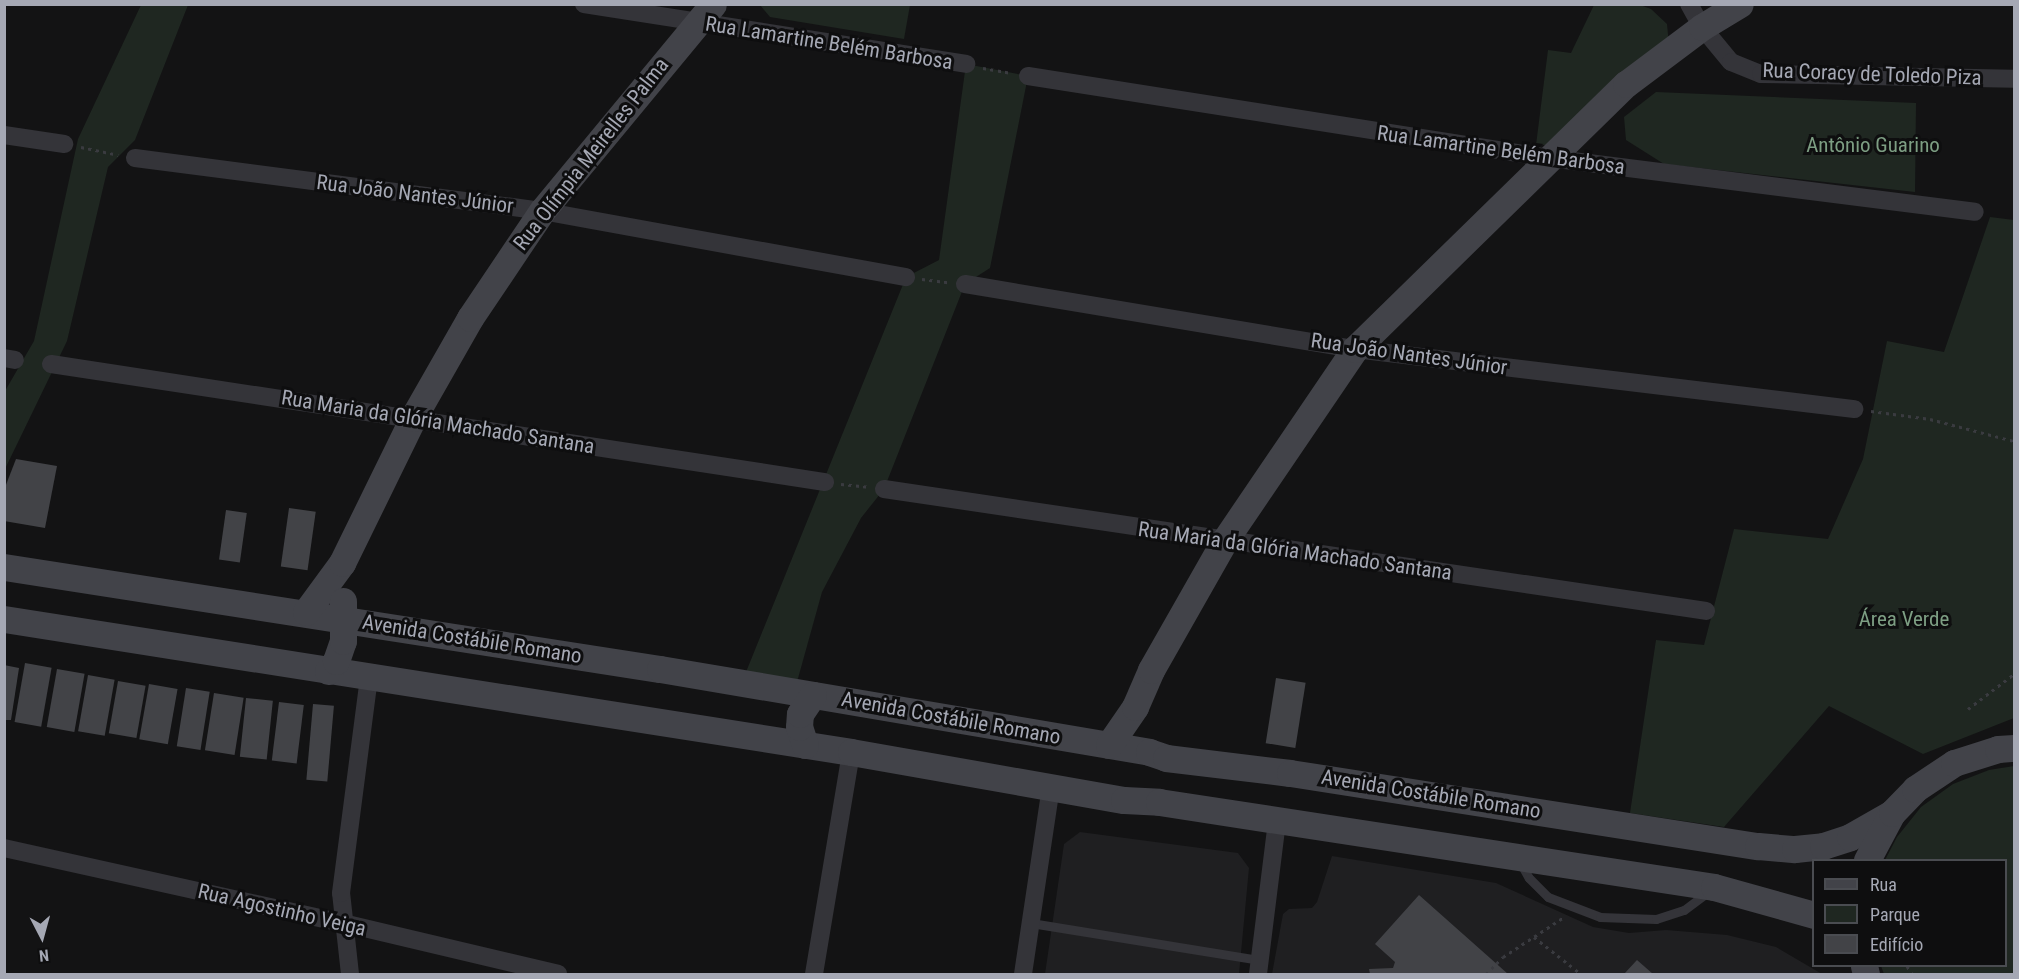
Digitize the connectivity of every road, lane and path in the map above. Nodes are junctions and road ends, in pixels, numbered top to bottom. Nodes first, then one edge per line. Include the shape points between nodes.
1 (584, 4) edge
2 (1740, 4) edge
3 (704, 14) edge
4 (1696, 16) edge
5 (966, 64) joint
6 (1028, 76) joint
7 (2014, 79) edge
8 (4, 135) edge
9 (64, 144) joint
10 (135, 158) joint
11 (1549, 158) junction
12 (542, 211) junction
13 (1975, 212) dead end
14 (906, 277) joint
15 (965, 284) joint
16 (1355, 349) junction
17 (51, 364) dead end
18 (1854, 409) joint
19 (413, 418) junction
20 (2014, 441) edge
21 (825, 482) joint
22 (884, 489) joint
23 (1225, 540) junction
24 (342, 563) junction
25 (4, 567) edge
26 (1706, 611) dead end
27 (306, 612) junction
28 (342, 618) junction
29 (4, 620) edge
30 (328, 671) junction
31 (2014, 674) edge
32 (369, 676) junction
33 (813, 695) junction
34 (1135, 707) junction
35 (1968, 709) dead end
36 (805, 745) junction
37 (1109, 745) junction
38 (2009, 745) edge
39 (851, 752) junction
40 (1158, 755) junction
41 (1051, 787) junction
42 (1159, 802) junction
43 (1892, 813) junction
44 (1277, 822) junction
45 (4, 848) edge
46 (1517, 858) junction
47 (1868, 859) edge
48 (1714, 887) junction
49 (1575, 910) junction
50 (1812, 914) edge
51 (343, 923) junction
52 (1031, 923) junction
53 (1534, 936) junction
54 (1259, 967) edge
55 (350, 975) edge
56 (558, 975) edge
57 (814, 975) edge
58 (1023, 975) edge
59 (1486, 975) edge
60 (1581, 975) edge

1 - 3 street, Rua Lamartine Belém Barbosa
2 - 4 main road
3 - 5 street, Rua Lamartine Belém Barbosa
3 - 12 main road, Rua Olímpia Meirelles Palma
4 - 7 street, Rua Coracy de Toledo Piza via 1731,62 1761,74
4 - 11 main road
5 - 6 path
6 - 11 street, Rua Lamartine Belém Barbosa
8 - 9 street
9 - 10 path
10 - 12 street, Rua João Nantes Júnior
11 - 13 street, Rua Lamartine Belém Barbosa
11 - 16 main road
12 - 14 street, Rua João Nantes Júnior
12 - 19 main road, Rua Olímpia Meirelles Palma via 470,318
14 - 15 path
15 - 16 street, Rua João Nantes Júnior
16 - 18 street, Rua João Nantes Júnior
16 - 23 main road
17 - 19 street, Rua Maria da Glória Machado Santana
18 - 20 path via 1930,419
19 - 21 street, Rua Maria da Glória Machado Santana
19 - 24 main road, Rua Olímpia Meirelles Palma
21 - 22 path
22 - 23 street, Rua Maria da Glória Machado Santana
23 - 26 street, Rua Maria da Glória Machado Santana
23 - 34 main road via 1140,689
24 - 27 main road, Rua Olímpia Meirelles Palma
24 - 28 main road, Rua Olímpia Meirelles Palma
25 - 27 main road, Avenida Costábile Romano
27 - 28 main road, Avenida Costábile Romano
28 - 30 main road, Rua Olímpia Meirelles Palma via 340,651
28 - 33 main road, Avenida Costábile Romano
29 - 30 main road
30 - 32 main road
31 - 35 path
32 - 36 main road
32 - 51 street via 341,893
33 - 36 main road via 800,714 799,727
33 - 37 main road, Avenida Costábile Romano
34 - 37 main road
34 - 40 main road
36 - 39 main road
37 - 40 main road, Avenida Costábile Romano
38 - 43 main road via 1954,763 1915,789
39 - 41 main road
39 - 57 street
40 - 42 main road via 1173,780 1170,792
40 - 43 main road, Avenida Costábile Romano via 1795,849 1823,846 1850,837
41 - 42 main road
41 - 52 street
42 - 44 main road
43 - 47 main road
44 - 46 main road
44 - 54 street
45 - 51 street, Rua Agostinho Veiga
46 - 48 main road
46 - 49 lane via 1529,878 1548,897
48 - 49 lane via 1684,909 1656,918 1600,917
48 - 50 main road
49 - 53 path
51 - 55 street
51 - 56 street, Rua Agostinho Veiga
52 - 54 lane
52 - 58 street
53 - 59 path via 1503,957
53 - 60 path

